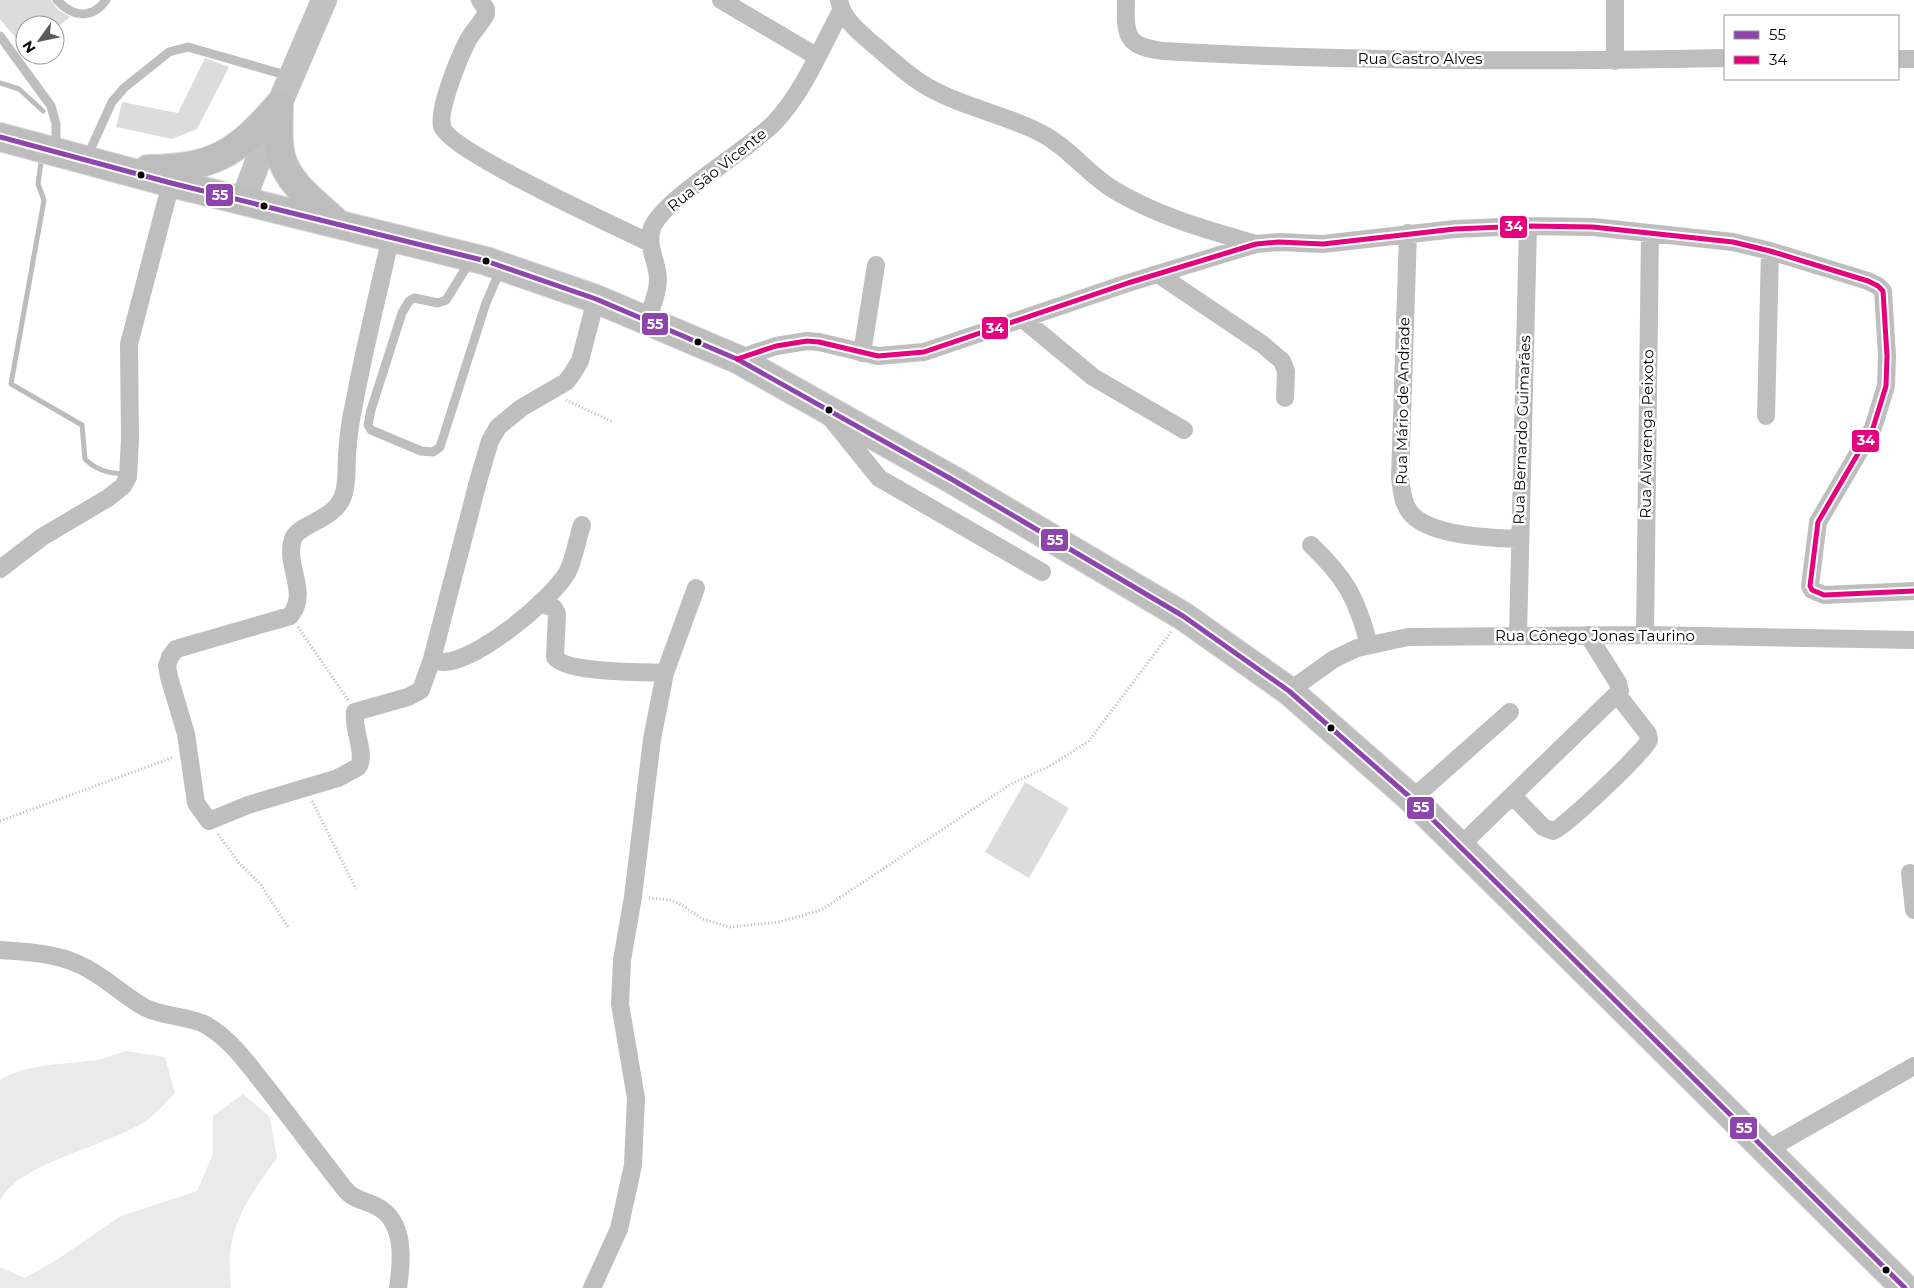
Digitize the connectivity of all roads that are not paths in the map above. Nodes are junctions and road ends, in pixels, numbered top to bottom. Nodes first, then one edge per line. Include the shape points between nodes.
1 (57, 0) edge
2 (106, 0) edge
3 (324, 0) edge
4 (480, 0) edge
5 (721, 0) edge
6 (1126, 0) edge
7 (1615, 0) edge
8 (840, 5) edge
9 (0, 36) edge
10 (816, 56) junction
11 (1724, 58) edge
12 (1899, 59) edge
13 (1914, 59) edge
14 (1615, 61) junction
15 (291, 77) junction
16 (279, 105) junction
17 (0, 137) edge
18 (56, 152) junction
19 (85, 160) junction
20 (113, 167) junction
21 (171, 184) junction
22 (243, 201) junction
23 (338, 224) junction
24 (1528, 226) junction
25 (1408, 233) junction
26 (1650, 234) junction
27 (391, 236) junction
28 (650, 243) junction
29 (1256, 244) junction
30 (1770, 251) junction
31 (473, 257) junction
32 (502, 266) junction
33 (876, 266) dead end
34 (1158, 274) junction
35 (596, 299) junction
36 (1023, 319) junction
37 (647, 320) junction
38 (862, 353) junction
39 (738, 359) junction
40 (1285, 398) dead end
41 (819, 404) junction
42 (1766, 416) dead end
43 (1184, 430) dead end
44 (582, 525) dead end
45 (1519, 539) junction
46 (1311, 545) dead end
47 (0, 569) edge
48 (1042, 572) dead end
49 (696, 588) dead end
50 (1914, 591) edge
51 (540, 603) junction
52 (1518, 635) junction
53 (1588, 635) junction
54 (1645, 635) junction
55 (1914, 640) edge
56 (1369, 645) junction
57 (432, 659) junction
58 (665, 673) junction
59 (1289, 691) junction
60 (1617, 694) junction
61 (1510, 712) dead end
62 (1513, 796) junction
63 (1412, 799) junction
64 (1459, 847) junction
65 (1910, 873) dead end
66 (1914, 910) edge
67 (0, 950) edge
68 (1914, 1066) edge
69 (1765, 1151) junction
70 (398, 1288) edge
71 (592, 1288) edge
72 (1905, 1288) edge

1 - 2 lane via 78,15 95,12
3 - 15 street
4 - 28 street via 486,14 467,42 443,109 442,126 447,134 523,180
5 - 10 street
6 - 14 street, Rua Castro Alves via 1125,28 1136,46 1164,51 1335,59
7 - 14 street
8 - 10 street, Rua São Vicente
8 - 29 street via 857,30 926,86 1061,144 1096,178 1142,204 1192,225
9 - 18 lane via 51,106 56,124
10 - 28 street, Rua São Vicente via 789,106 755,141 668,209 652,229
11 - 14 street, Rua Castro Alves
12 - 13 street
15 - 16 street
15 - 19 lane via 188,47 169,52 124,88 112,102
16 - 20 main road via 255,132 236,147 204,164 180,168
16 - 22 street
16 - 23 main road via 279,139 286,168 304,194
17 - 18 main road
18 - 19 main road
19 - 20 main road
20 - 21 main road
21 - 22 main road
21 - 47 street via 129,344 128,477 123,486 108,498 42,537
22 - 23 main road
23 - 27 main road
24 - 25 street
24 - 26 street via 1593,226
24 - 45 street, Rua Bernardo Guimarães
25 - 29 street via 1323,244
25 - 45 street, Rua Mário de Andrade via 1402,500 1410,513 1442,530
26 - 30 street via 1733,242
26 - 54 street, Rua Alvarenga Peixoto
27 - 31 main road
27 - 57 street via 354,400 347,456 348,481 343,499 332,512 298,532 292,540 299,601 290,616 176,649 170,657 167,666 189,752 196,803 209,821 248,805 338,778 361,763 355,712 417,693 424,685
28 - 37 street, Rua São Vicente via 658,280
29 - 34 street
30 - 42 street
30 - 50 street via 1868,281 1878,286 1885,296 1886,386 1881,408 1862,450 1823,511 1817,529 1810,579 1812,590 1824,595
31 - 32 main road
31 - 32 lane via 446,300 438,303 414,298 409,301 402,313 371,410 368,425 371,430 421,451 433,452 440,447 486,303
32 - 35 main road
33 - 38 street
34 - 36 street
34 - 40 street via 1282,361 1286,371
35 - 37 main road
35 - 57 street via 580,361 566,382 521,408 498,427 490,441
36 - 38 street via 924,352 878,356
36 - 43 street via 1093,377
37 - 39 main road
38 - 39 street via 807,341 776,346
39 - 41 main road
41 - 48 street via 879,478
41 - 59 main road via 1115,574 1183,616
44 - 51 street via 567,572
45 - 52 street, Rua Bernardo Guimarães
46 - 56 street via 1349,587
49 - 58 street
51 - 57 street via 503,634 476,650 443,662
51 - 58 street via 554,608 557,614 555,657 562,664 600,670
52 - 53 street, Rua Cônego Jonas Taurino
52 - 56 street, Rua Cônego Jonas Taurino via 1408,638
53 - 54 street, Rua Cônego Jonas Taurino
53 - 60 street via 1618,684 1620,691
54 - 55 street, Rua Cônego Jonas Taurino
56 - 59 street, Rua Cônego Jonas Taurino via 1334,659
58 - 71 street via 652,739 622,960 620,1004 636,1098 634,1165 619,1229
59 - 63 main road
60 - 62 street
60 - 62 street via 1648,734 1649,740 1587,804 1562,828 1553,831 1543,827
61 - 63 street
62 - 64 street
63 - 64 main road
64 - 69 main road
65 - 66 street
67 - 70 street via 43,954 78,963 145,1008 174,1018 204,1023 231,1043 346,1190 358,1201 377,1206 389,1217 397,1231 402,1261
68 - 69 street
69 - 72 main road

